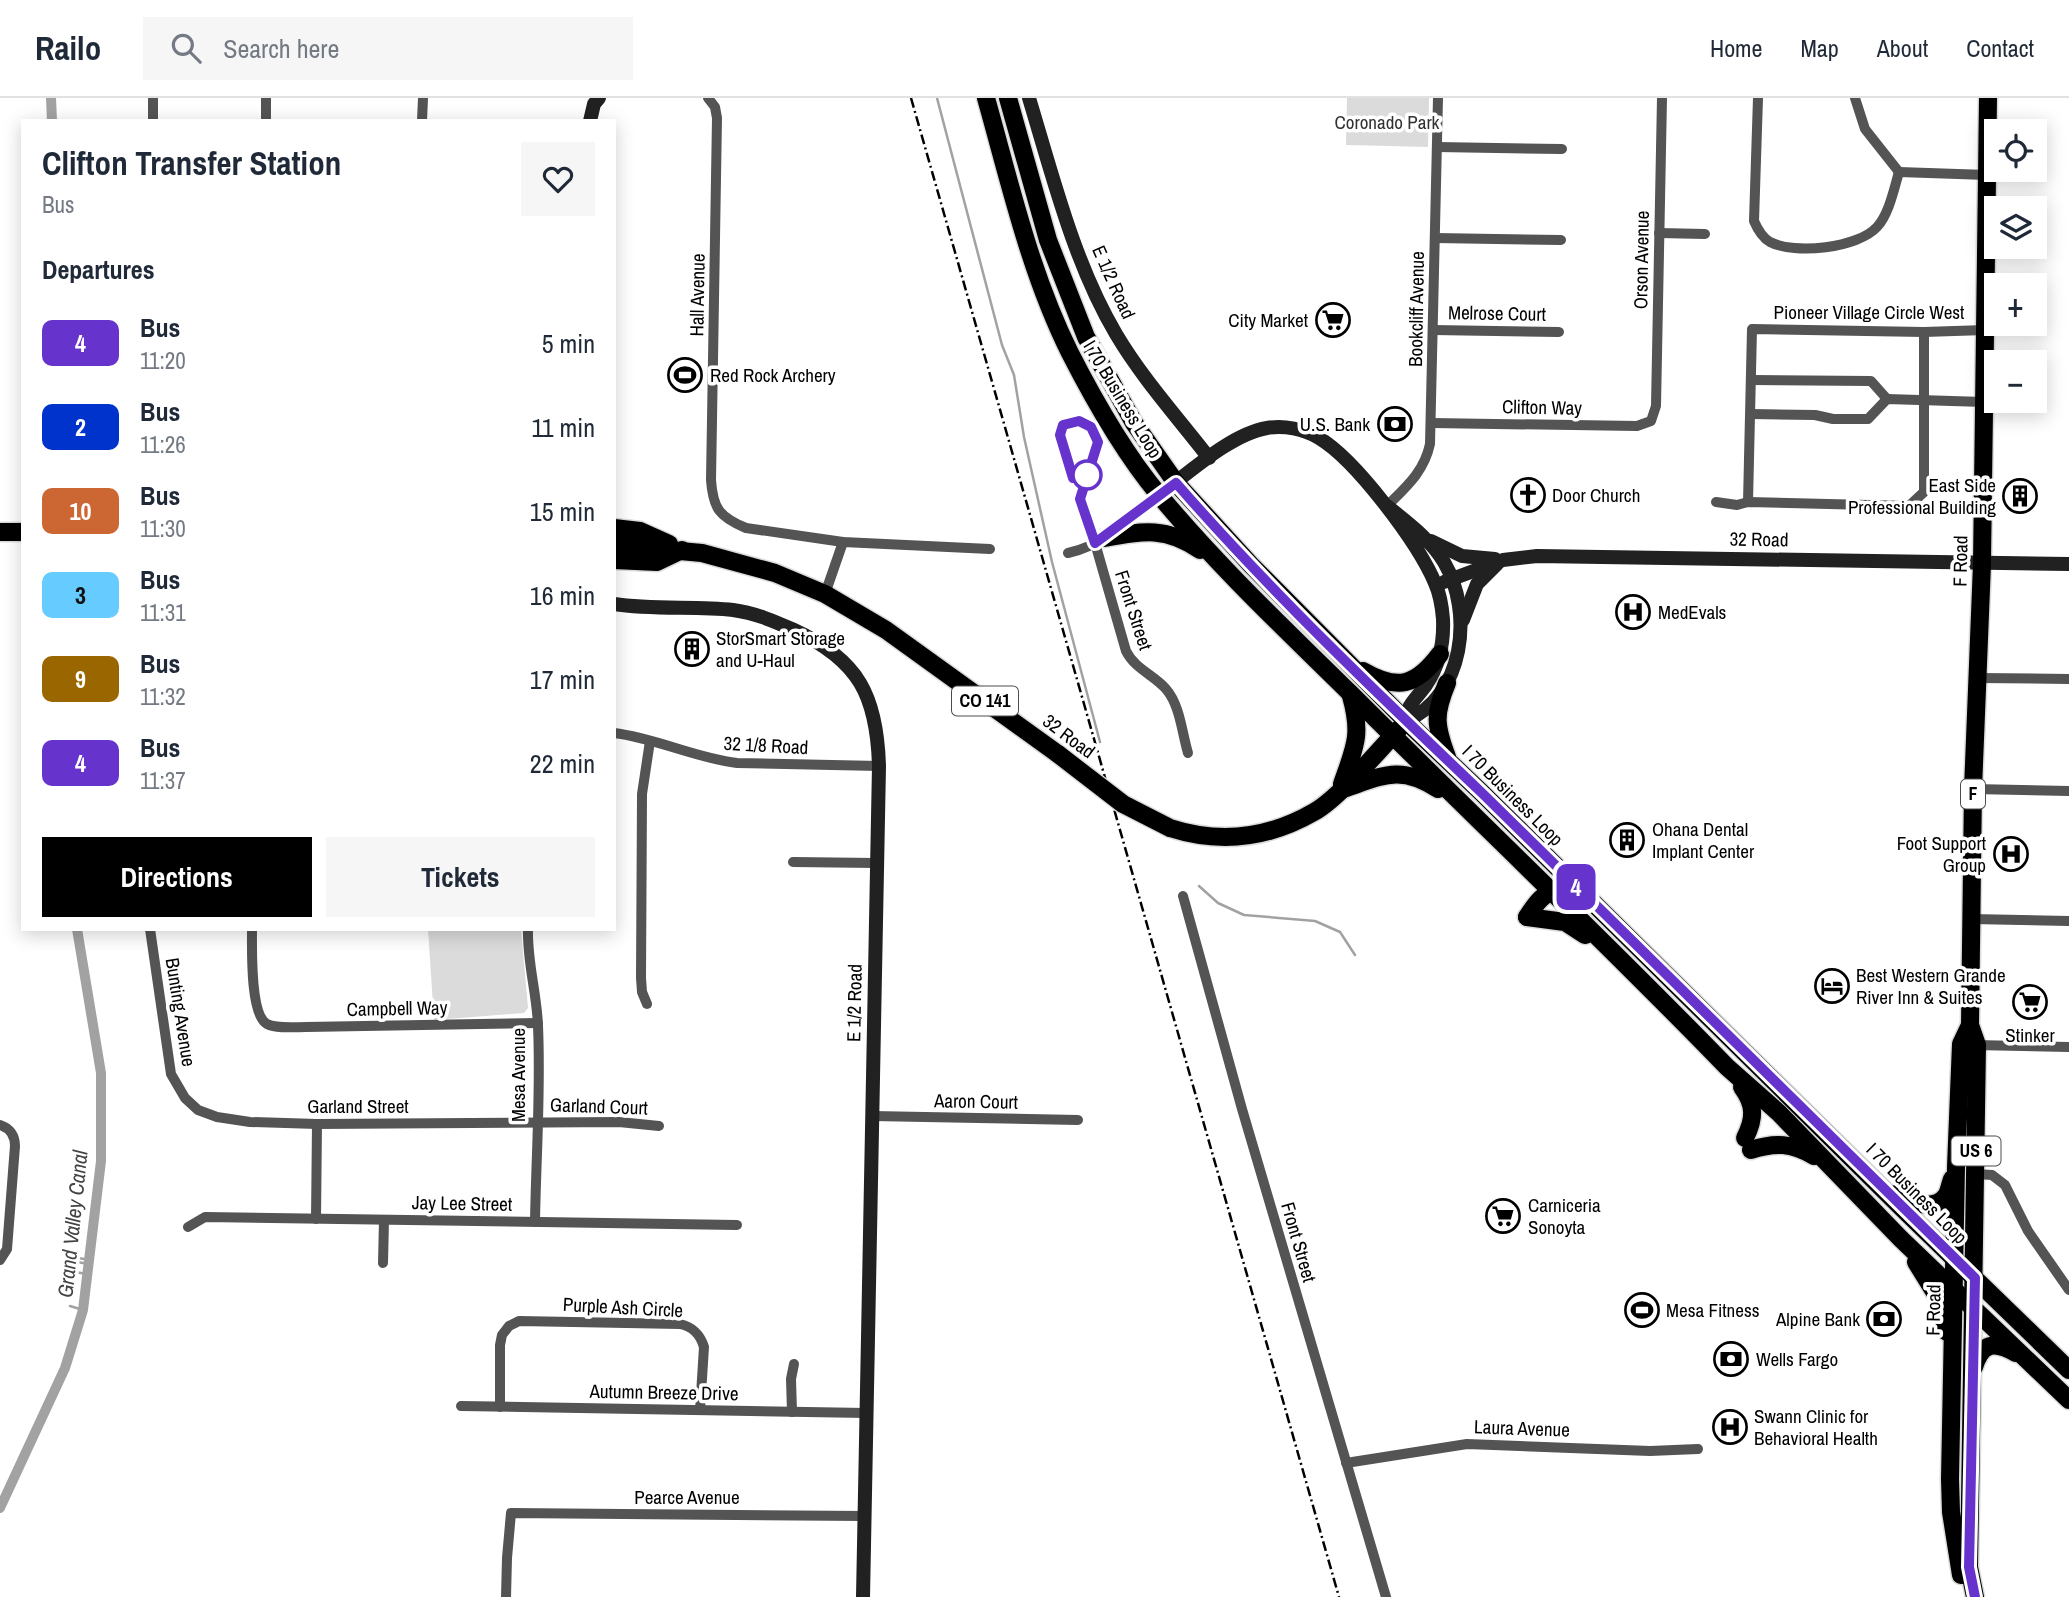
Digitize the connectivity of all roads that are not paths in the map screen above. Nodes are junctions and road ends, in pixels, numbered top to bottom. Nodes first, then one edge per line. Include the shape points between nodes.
1 (153, 98) edge
2 (266, 98) edge
3 (423, 98) edge
4 (599, 98) edge
5 (986, 98) edge
6 (1008, 98) edge
7 (1030, 98) edge
8 (1438, 98) edge
9 (1662, 98) edge
10 (1758, 98) edge
11 (1855, 98) edge
12 (1989, 98) edge
13 (712, 99) edge
14 (153, 119) edge
15 (266, 119) edge
16 (422, 119) edge
17 (590, 119) edge
18 (1988, 119) edge
19 (1437, 147) junction
20 (1562, 149) dead end
21 (1899, 172) junction
22 (1984, 174) edge
23 (1987, 182) edge
24 (1659, 233) junction
25 (1705, 234) dead end
26 (1435, 239) junction
27 (1561, 240) dead end
28 (1986, 273) edge
29 (1433, 330) junction
30 (1984, 330) edge
31 (1559, 332) dead end
32 (1924, 332) junction
33 (1752, 380) junction
34 (1887, 400) junction
35 (1926, 401) junction
36 (1984, 402) joint
37 (1751, 414) junction
38 (1651, 421) joint
39 (1432, 422) junction
40 (1209, 458) junction
41 (1176, 483) junction
42 (1159, 495) junction
43 (1716, 502) dead end
44 (1748, 502) junction
45 (1387, 506) junction
46 (616, 528) edge
47 (0, 532) edge
48 (21, 532) edge
49 (1420, 534) junction
50 (1099, 541) junction
51 (844, 542) junction
52 (616, 545) edge
53 (990, 549) dead end
54 (682, 550) junction
55 (1068, 553) dead end
56 (1503, 559) junction
57 (616, 560) edge
58 (1982, 564) junction
59 (2069, 565) edge
60 (1226, 569) junction
61 (1451, 579) junction
62 (1436, 586) junction
63 (825, 594) junction
64 (616, 604) edge
65 (1460, 632) junction
66 (1340, 654) junction
67 (1440, 654) junction
68 (1978, 678) junction
69 (2069, 679) edge
70 (1447, 683) junction
71 (1351, 694) junction
72 (1406, 721) junction
73 (616, 733) edge
74 (1392, 736) junction
75 (650, 741) junction
76 (1188, 753) dead end
77 (1448, 760) junction
78 (879, 766) junction
79 (1973, 789) junction
80 (1339, 790) junction
81 (2069, 791) edge
82 (1468, 809) junction
83 (793, 862) dead end
84 (876, 863) junction
85 (1525, 868) junction
86 (1574, 885) junction
87 (1550, 890) junction
88 (1183, 896) dead end
89 (1527, 917) junction
90 (1971, 919) junction
91 (2069, 920) edge
92 (150, 931) edge
93 (252, 931) edge
94 (528, 931) edge
95 (1639, 978) junction
96 (647, 1004) dead end
97 (538, 1023) junction
98 (1970, 1025) joint
99 (1969, 1044) junction
100 (2069, 1047) edge
101 (1727, 1067) junction
102 (185, 1098) joint
103 (873, 1116) junction
104 (1078, 1120) dead end
105 (537, 1122) junction
106 (317, 1124) junction
107 (0, 1125) edge
108 (659, 1126) dead end
109 (1956, 1167) junction
110 (1865, 1171) junction
111 (1839, 1173) junction
112 (1976, 1174) junction
113 (316, 1219) junction
114 (384, 1220) junction
115 (535, 1222) junction
116 (737, 1225) dead end
117 (188, 1227) dead end
118 (1901, 1239) junction
119 (1955, 1259) junction
120 (0, 1260) edge
121 (383, 1263) dead end
122 (1975, 1278) junction
123 (1954, 1288) junction
124 (2069, 1290) edge
125 (1974, 1307) junction
126 (2026, 1358) junction
127 (794, 1364) dead end
128 (1952, 1364) junction
129 (1974, 1367) junction
130 (2069, 1370) edge
131 (2069, 1400) edge
132 (461, 1406) dead end
133 (500, 1407) junction
134 (700, 1410) junction
135 (792, 1412) junction
136 (866, 1413) junction
137 (1698, 1449) dead end
138 (1346, 1463) junction
139 (864, 1516) junction
140 (506, 1597) edge
141 (863, 1597) edge
142 (1386, 1597) edge
143 (1963, 1597) edge
144 (1975, 1597) edge

1 - 14 street
2 - 15 street
3 - 16 street
4 - 17 street
5 - 42 main road, I 70 Business Loop via 1054,318 1099,405
6 - 41 main road, I 70 Business Loop via 1048,240 1080,324 1133,424
7 - 40 street, E 1/2 Road via 1071,230 1107,318
8 - 19 street, Bookcliff Avenue
9 - 24 street, Orson Avenue
10 - 21 street via 1754,210 1757,229 1769,242 1836,247 1864,238 1879,226
11 - 21 street via 1865,129
12 - 18 main road, F Road / F
13 - 51 street, Hall Avenue via 717,118 713,500 719,512 746,528
19 - 20 street
19 - 26 street, Bookcliff Avenue
21 - 22 street
23 - 28 main road, F Road / F
24 - 25 street
24 - 38 street, Orson Avenue via 1656,406
26 - 27 street
26 - 29 street, Bookcliff Avenue
29 - 31 street, Melrose Court
29 - 39 street, Bookcliff Avenue
30 - 32 street, Pioneer Village Circle West
32 - 33 street, Pioneer Village Circle West via 1752,329
32 - 35 street
33 - 34 street via 1871,381
33 - 37 street
34 - 35 street
34 - 37 street via 1868,419
35 - 36 street
35 - 44 street via 1924,492 1909,506
36 - 58 main road, F Road / F
37 - 44 street
38 - 39 street, Clifton Way via 1637,426
39 - 45 street, Bookcliff Avenue via 1422,468
40 - 41 street, 32 Road
40 - 45 street, 32 Road via 1245,435 1266,428 1307,432 1337,452
41 - 42 street, 32 Road
41 - 66 main road, I 70 Business Loop
42 - 50 street, 32 Road
42 - 60 main road, I 70 Business Loop
43 - 44 street
45 - 49 street, 32 Road
45 - 62 street, 32 Road
46 - 54 main road via 640,531
47 - 48 main road
49 - 56 street via 1462,556
49 - 61 street, 32 Road via 1437,552
50 - 55 street, 32 Road
50 - 60 main road via 1167,533
50 - 76 street, Front Street via 1126,651 1130,660 1171,696
51 - 53 street
51 - 63 street
52 - 54 main road, 32 Road / CO 141
54 - 57 main road via 657,562
54 - 63 main road, 32 Road / CO 141 via 763,569
56 - 58 street, 32 Road
56 - 61 street, 32 Road
56 - 65 street via 1477,584
58 - 59 street, 32 Road
58 - 68 main road, F Road / F
60 - 71 main road, I 70 Business Loop
61 - 62 street, 32 Road
61 - 65 street, 32 Road via 1459,605
62 - 67 street, 32 Road via 1443,620
63 - 80 main road, 32 Road / CO 141, bridge via 886,630 1123,804 1170,828 1206,837 1256,834 1316,811
64 - 78 street, E 1/2 Road via 747,612 819,643 847,665 868,695
65 - 70 street, 32 Road via 1457,659
66 - 67 main road via 1376,678 1397,683 1420,676
66 - 72 main road, I 70 Business Loop
67 - 72 street, 32 Road via 1427,685 1406,712
68 - 69 street
68 - 79 main road, F Road / F
70 - 72 street, 32 Road via 1424,712
70 - 77 main road via 1437,723
71 - 74 main road, I 70 Business Loop
71 - 80 main road via 1357,740
72 - 74 main road, 32 Road / CO 141
72 - 77 main road, I 70 Business Loop
73 - 75 street, 32 1/8 Road
74 - 80 main road, 32 Road / CO 141
74 - 82 main road, I 70 Business Loop
75 - 78 street, 32 1/8 Road via 716,761
75 - 96 street via 642,794 641,978
77 - 86 main road, I 70 Business Loop
78 - 84 street, E 1/2 Road
79 - 81 street
79 - 90 main road, F Road / F
80 - 82 main road via 1386,774 1404,773
82 - 85 main road, I 70 Business Loop
83 - 84 street
84 - 103 street, E 1/2 Road
85 - 87 main road, I 70 Business Loop
85 - 89 main road
86 - 87 main road
86 - 110 main road, I 70 Business Loop
87 - 89 main road
87 - 95 main road, I 70 Business Loop
88 - 138 street, Front Street
89 - 95 main road via 1573,926
90 - 91 street
90 - 98 main road, F Road / F
92 - 102 street, Bunting Avenue via 171,1074
93 - 97 street, Campbell Way via 260,1017 268,1025
94 - 97 street, Mesa Avenue
95 - 101 main road, I 70 Business Loop
97 - 105 street, Mesa Avenue
98 - 99 main road, F Road / US 6
99 - 100 street
99 - 109 main road, F Road / US 6
99 - 112 main road, F Road / US 6
101 - 111 main road, I 70 Business Loop
101 - 111 main road via 1754,1110 1748,1144 1800,1148
102 - 106 street, Garland Street via 198,1110 217,1117
103 - 104 street, Aaron Court
103 - 136 street, E 1/2 Road
105 - 106 street, Garland Street
105 - 108 street, Garland Court
105 - 115 street, Mesa Avenue
106 - 113 street
107 - 120 street via 12,1133 16,1146 7,1249
109 - 110 main road via 1946,1196 1926,1205 1903,1198
109 - 119 main road, F Road / US 6
110 - 119 main road, I 70 Business Loop
111 - 118 main road, I 70 Business Loop
112 - 122 main road, F Road / US 6
112 - 124 street via 1992,1175 2005,1185 2028,1231
113 - 114 street, Jay Lee Street
113 - 117 street, Jay Lee Street via 205,1217
114 - 115 street, Jay Lee Street
114 - 121 street
115 - 116 street, Jay Lee Street
118 - 123 main road, I 70 Business Loop
118 - 128 main road, US 6 via 1937,1296
119 - 122 main road, I 70 Business Loop
119 - 123 main road, F Road / US 6
122 - 125 main road, F Road / US 6
122 - 130 main road, I 70 Business Loop
123 - 125 main road, I 70 Business Loop
123 - 128 main road, F Road / US 6
125 - 126 main road, I 70 Business Loop
125 - 129 main road, F Road / US 6
126 - 129 main road via 1994,1345 1981,1351
126 - 131 main road, I 70 Business Loop
127 - 135 street
128 - 143 main road, F Road / US 6 via 1950,1501
129 - 144 main road, F Road / US 6 via 1969,1567
132 - 133 street, Autumn Breeze Drive
133 - 134 street, Autumn Breeze Drive
133 - 134 street, Purple Ash Circle via 500,1346 509,1326 519,1321 578,1320 690,1326 704,1347
134 - 135 street, Autumn Breeze Drive
135 - 136 street, Autumn Breeze Drive
136 - 139 street, E 1/2 Road
137 - 138 street, Laura Avenue via 1467,1444
138 - 142 street, Front Street
139 - 140 street, Pearce Avenue via 511,1513
139 - 141 street, E 1/2 Road

